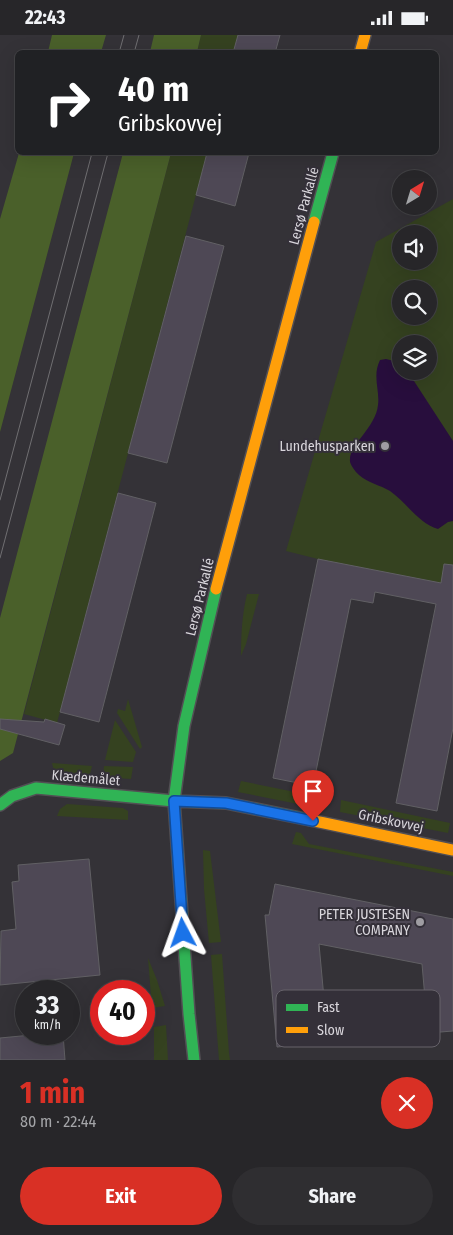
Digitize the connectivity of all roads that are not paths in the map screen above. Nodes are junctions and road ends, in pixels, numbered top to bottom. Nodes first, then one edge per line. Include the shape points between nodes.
1 (365, 35) edge
2 (361, 50) edge
3 (332, 155) edge
4 (174, 801) junction
5 (0, 805) edge
6 (453, 849) edge
7 (194, 1060) edge

1 - 2 street
3 - 4 street, Lersø Parkallé via 216,591 184,725
4 - 5 street, Klædemålet via 36,788 12,796
4 - 6 street, Gribskovvej via 226,803
4 - 7 street, Lersø Parkallé

